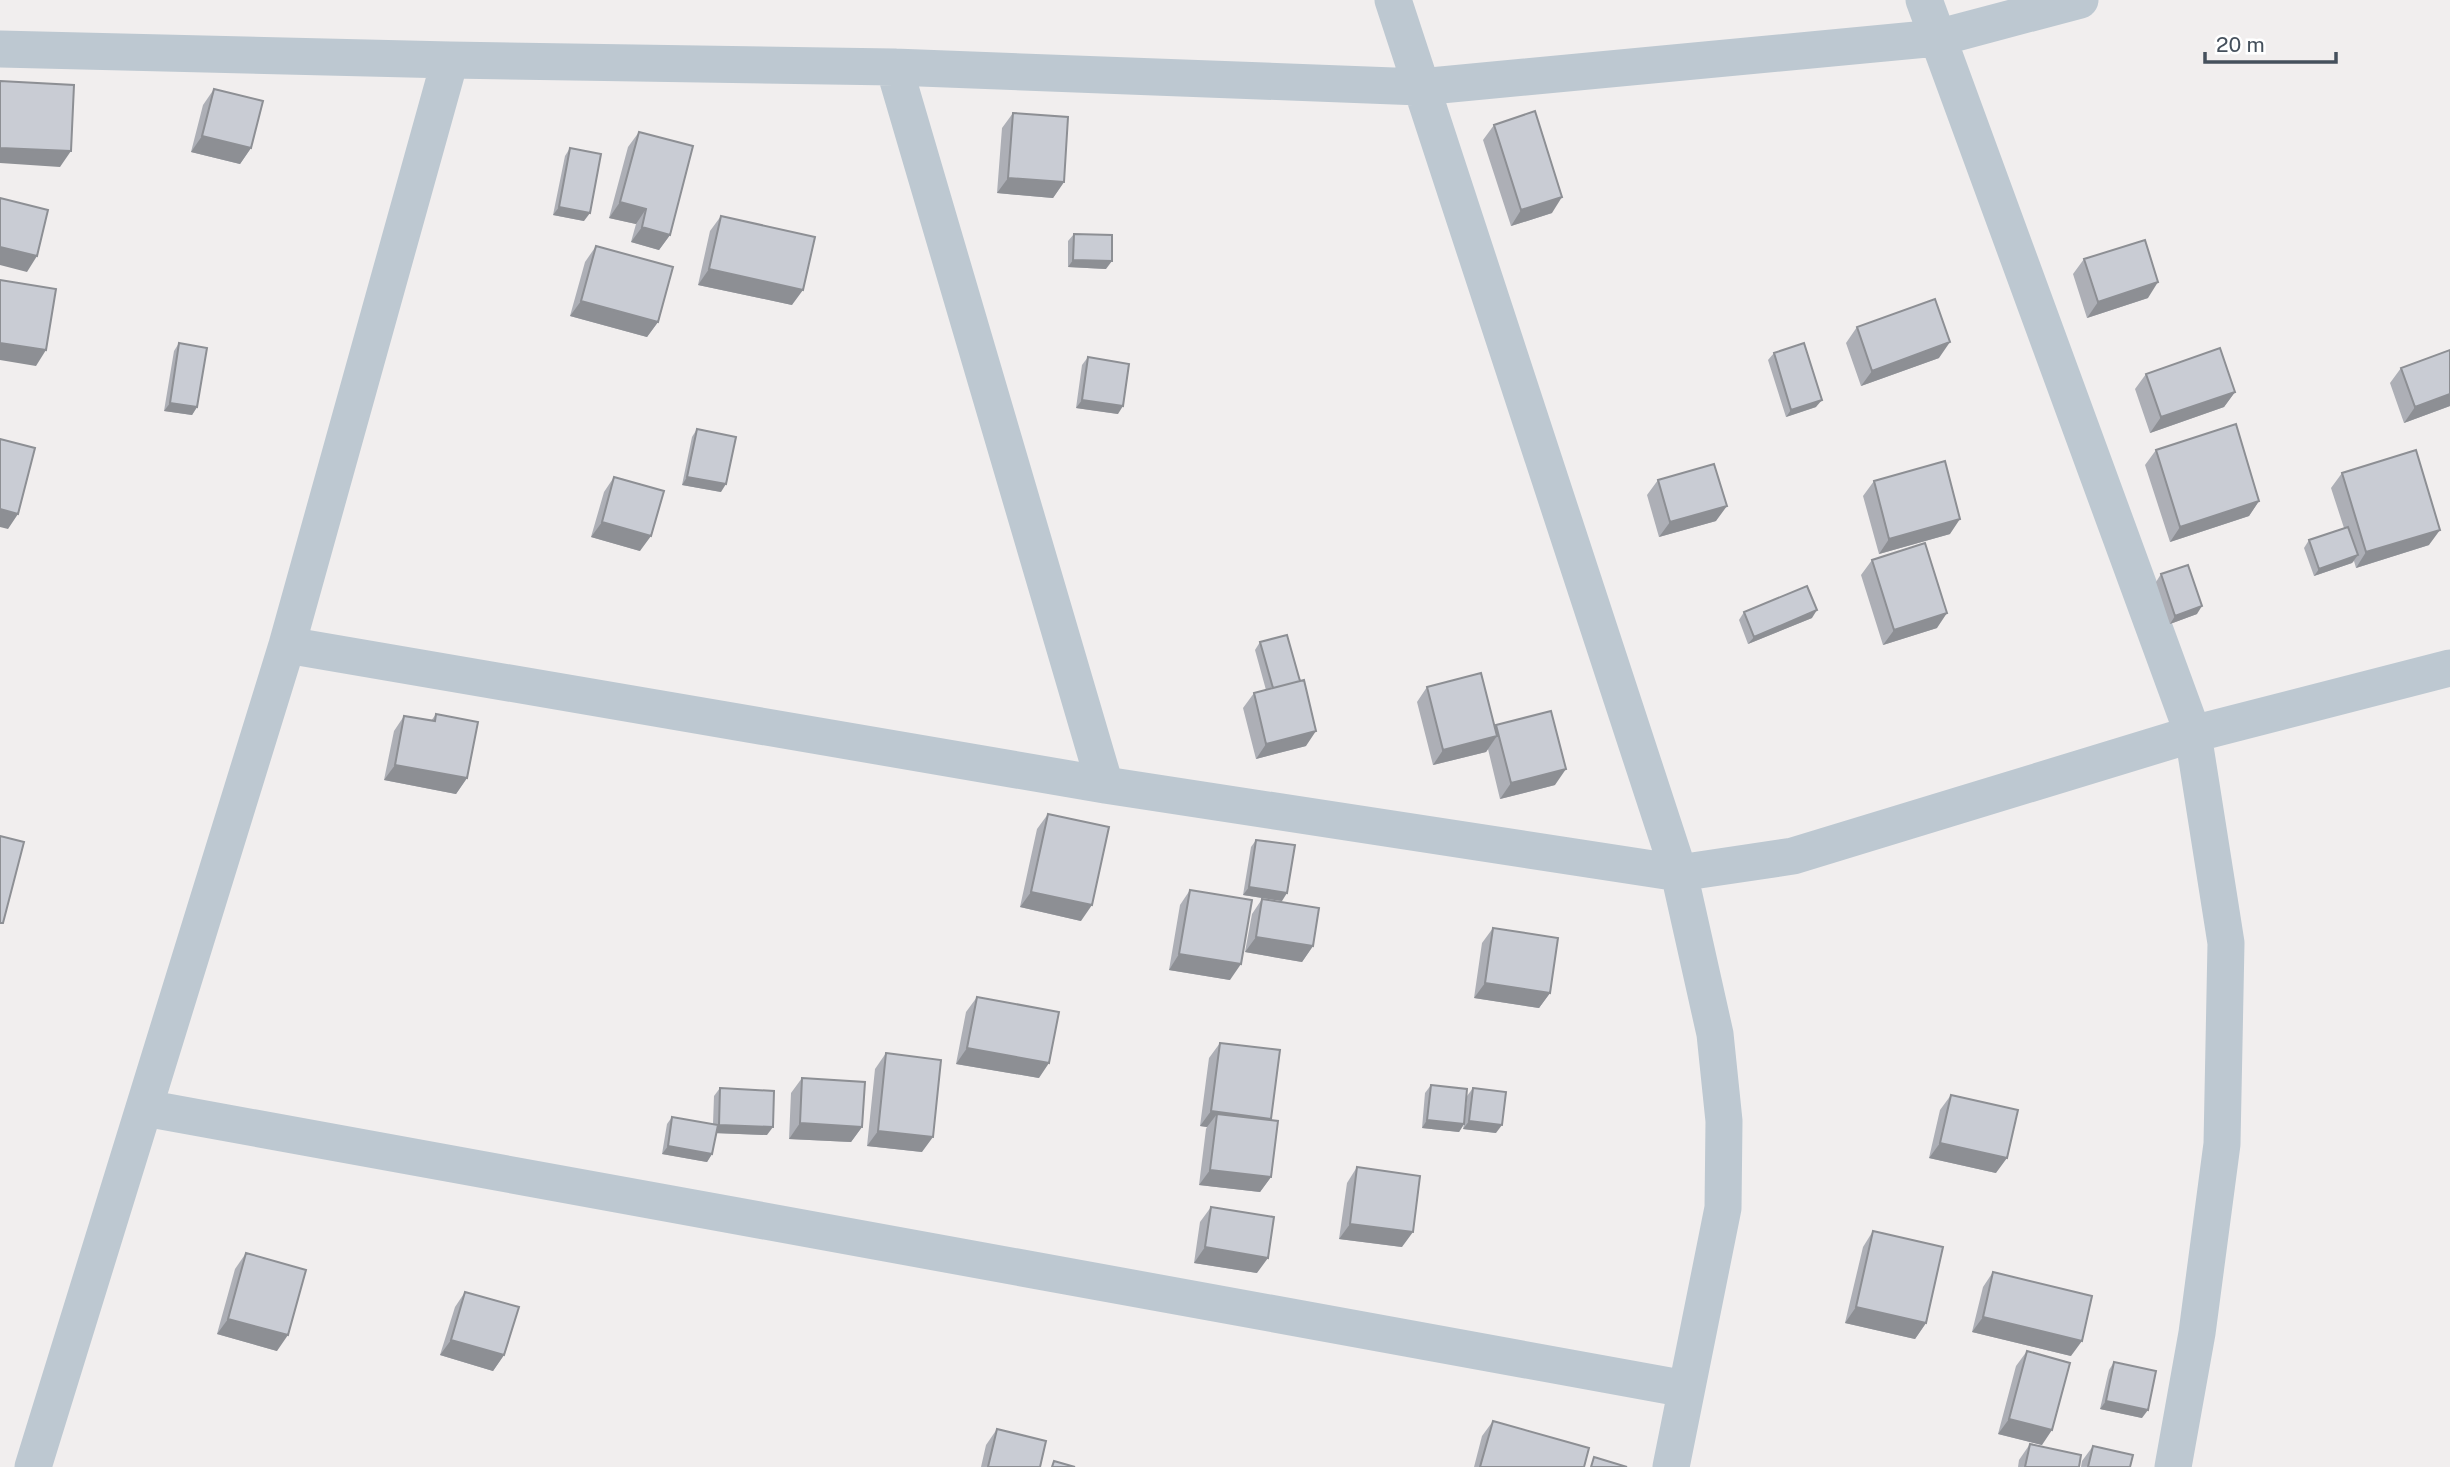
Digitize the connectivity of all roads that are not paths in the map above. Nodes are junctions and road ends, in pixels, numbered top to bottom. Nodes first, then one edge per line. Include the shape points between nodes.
1 (1393, 0) edge
2 (1924, 0) edge
3 (2080, 0) edge
4 (1937, 38) junction
5 (0, 49) edge
6 (450, 60) junction
7 (894, 67) junction
8 (1420, 86) junction
9 (287, 645) junction
10 (2450, 667) edge
11 (2193, 734) junction
12 (1105, 785) junction
13 (1679, 873) junction
14 (145, 1108) junction
15 (1686, 1389) junction
16 (33, 1467) edge
17 (1671, 1467) edge
18 (2173, 1467) edge

1 - 8 street
2 - 4 street
3 - 4 street
4 - 8 street
4 - 11 street
5 - 6 street
6 - 7 street
6 - 9 street
7 - 8 street
7 - 12 street
8 - 13 street
9 - 12 street
9 - 14 street
10 - 11 street
11 - 13 street via 1793,856
11 - 18 street via 2226,943 2222,1144 2197,1333
12 - 13 street
13 - 15 street via 1715,1034 1724,1121 1723,1208
14 - 15 street
14 - 16 street
15 - 17 street

